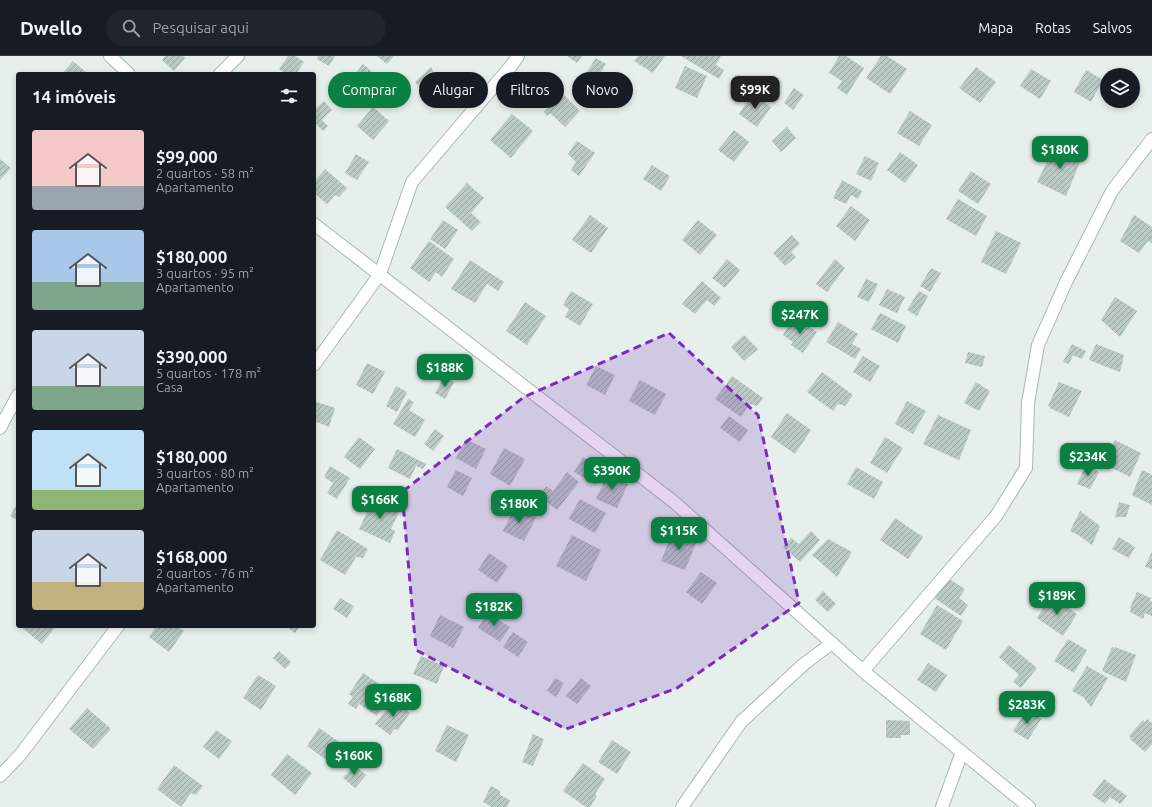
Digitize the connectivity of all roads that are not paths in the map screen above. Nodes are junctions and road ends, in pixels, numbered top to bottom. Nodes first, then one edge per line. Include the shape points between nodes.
1 (110, 56) edge
2 (238, 56) edge
3 (518, 56) edge
4 (127, 72) edge
5 (222, 72) edge
6 (1152, 139) edge
7 (316, 226) edge
8 (380, 274) junction
9 (316, 362) edge
10 (16, 399) edge
11 (0, 428) edge
12 (116, 628) edge
13 (832, 643) junction
14 (863, 671) junction
15 (962, 752) junction
16 (0, 776) edge
17 (682, 807) edge
18 (942, 807) edge
19 (1029, 807) edge

1 - 4 street
2 - 5 street
3 - 8 street via 412,182
6 - 14 street via 1112,191 1066,282 1038,345 1028,403 1026,468 996,516
7 - 8 street
8 - 9 street
8 - 13 street via 674,502
10 - 11 street
12 - 16 street via 20,755
13 - 14 street
13 - 17 street via 804,664 742,722
14 - 15 street
15 - 18 street
15 - 19 street

